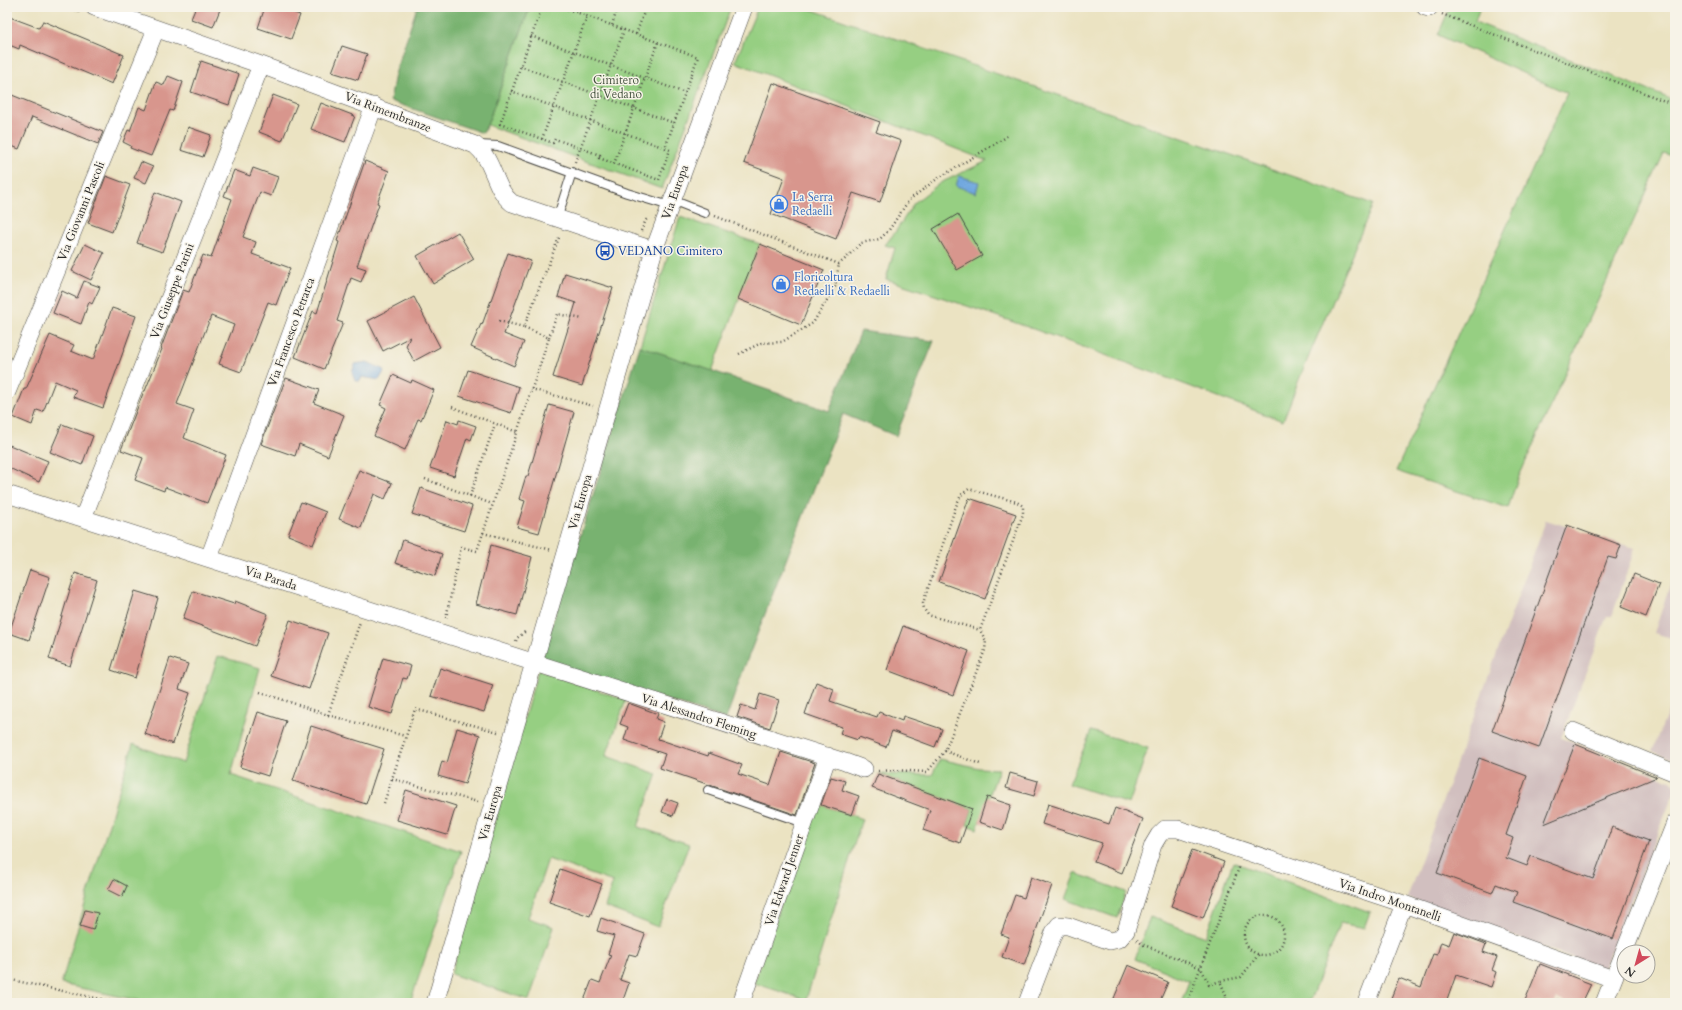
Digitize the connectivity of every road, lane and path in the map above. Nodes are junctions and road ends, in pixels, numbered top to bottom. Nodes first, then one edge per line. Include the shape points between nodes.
1 (94, 7) edge
2 (542, 7) edge
3 (562, 7) edge
4 (618, 7) edge
5 (646, 7) edge
6 (714, 7) edge
7 (744, 7) edge
8 (1427, 8) edge
9 (721, 10) dead end
10 (587, 16) junction
11 (612, 25) junction
12 (156, 29) junction
13 (624, 30) junction
14 (636, 34) junction
15 (531, 36) junction
16 (658, 42) junction
17 (574, 52) junction
18 (261, 65) junction
19 (611, 65) junction
20 (520, 66) junction
21 (645, 78) junction
22 (563, 82) junction
23 (511, 91) junction
24 (685, 93) junction
25 (600, 96) junction
26 (1675, 105) edge
27 (374, 106) junction
28 (554, 107) junction
29 (634, 108) junction
30 (591, 120) junction
31 (674, 123) junction
32 (625, 133) junction
33 (1008, 136) dead end
34 (542, 139) junction
35 (475, 145) junction
36 (580, 148) junction
37 (665, 148) junction
38 (614, 164) junction
39 (572, 172) junction
40 (671, 203) junction
41 (705, 213) joint
42 (561, 220) junction
43 (654, 250) junction
44 (839, 264) junction
45 (583, 319) dead end
46 (499, 321) dead end
47 (524, 327) junction
48 (549, 338) junction
49 (739, 354) dead end
50 (532, 389) junction
51 (7, 392) edge
52 (594, 406) dead end
53 (452, 408) dead end
54 (495, 424) junction
55 (517, 432) junction
56 (425, 479) dead end
57 (7, 494) edge
58 (470, 496) junction
59 (492, 504) junction
60 (83, 518) junction
61 (483, 533) junction
62 (552, 550) dead end
63 (209, 558) junction
64 (365, 609) junction
65 (980, 630) junction
66 (442, 634) junction
67 (534, 663) junction
68 (260, 692) dead end
69 (328, 715) junction
70 (1573, 731) dead end
71 (500, 733) dead end
72 (405, 736) junction
73 (945, 751) junction
74 (828, 756) junction
75 (980, 764) dead end
76 (864, 769) joint
77 (1675, 773) edge
78 (392, 779) junction
79 (708, 790) dead end
80 (384, 803) dead end
81 (480, 803) dead end
82 (804, 823) junction
83 (1675, 823) edge
84 (1246, 851) junction
85 (1404, 904) junction
86 (1126, 931) junction
87 (1259, 954) junction
88 (1201, 968) junction
89 (7, 979) edge
90 (1612, 979) junction
91 (1220, 981) junction
92 (1029, 997) edge
93 (119, 1003) edge
94 (435, 1003) edge
95 (741, 1003) edge
96 (1187, 1003) edge
97 (1226, 1003) edge
98 (1366, 1003) edge
99 (1604, 1003) edge

1 - 12 street, Via Rimembranze
2 - 15 path
3 - 10 path
4 - 11 path
5 - 14 path
6 - 9 path
7 - 40 street, Via Europa
8 - 26 path
10 - 11 path
10 - 17 path
11 - 13 path
12 - 18 street, Via Rimembranze
12 - 51 street, Via Giovanni Pascoli
13 - 14 path
13 - 19 path
14 - 16 path
15 - 17 path
15 - 20 path
16 - 21 path
16 - 24 path via 698,57
17 - 19 path
17 - 22 path
18 - 27 street, Via Rimembranze
18 - 60 street, Via Giuseppe Parini
19 - 21 path
19 - 25 path
20 - 22 path
20 - 23 path
21 - 24 path
21 - 29 path
22 - 25 path
22 - 28 path
23 - 28 path
23 - 34 path via 500,124
24 - 31 path
25 - 29 path
25 - 30 path
27 - 35 street, Via Rimembranze
27 - 63 street, Via Francesco Petrarca
28 - 30 path
28 - 34 path
29 - 31 path
29 - 32 path
30 - 32 path
30 - 36 path
31 - 37 path
32 - 37 path
32 - 38 path
33 - 44 path via 937,179 909,200 880,239 861,243
34 - 36 path via 554,143 555,139
35 - 39 lane via 498,146
35 - 42 street, Via Rimembranze via 488,160 507,199 518,206
36 - 38 path via 600,155 599,158
36 - 39 path
37 - 38 path via 670,150 659,180
39 - 40 lane via 627,194
39 - 42 lane
40 - 41 lane
40 - 43 street, Via Europa
41 - 44 path
42 - 43 street, Via Rimembranze
42 - 47 path
43 - 67 street, Via Europa
44 - 49 path via 835,287 813,323 782,342 761,343
45 - 48 path via 557,314
46 - 47 path
47 - 48 path
48 - 50 path
50 - 52 path
50 - 55 path
53 - 54 path
54 - 55 path
54 - 58 path
55 - 59 path
56 - 58 path
57 - 60 street, Via Parada
58 - 59 path
59 - 61 path
60 - 63 street, Via Parada
61 - 62 path
61 - 66 path via 477,551 461,547
63 - 64 street, Via Parada
64 - 66 street, Via Parada
64 - 69 path
65 - 65 path via 928,614 923,603 956,506 961,495 969,489 1017,502 1023,506 1023,514
65 - 73 path via 986,641 985,650
66 - 67 street, Via Parada
67 - 74 street, Via Alessandro Fleming
67 - 94 street, Via Europa
68 - 69 path
69 - 72 path
70 - 77 street
71 - 72 path via 415,708
72 - 78 path
73 - 75 path
73 - 76 path via 927,772
74 - 76 street, Via Alessandro Fleming
74 - 82 street, Via Edward Jenner
78 - 80 path
78 - 81 path
79 - 82 lane
82 - 95 street, Via Edward Jenner
83 - 90 street
84 - 85 street, Via Indro Montanelli
84 - 86 street, Via Indro Montanelli via 1178,829 1165,829 1153,845
84 - 88 path
85 - 90 street, Via Indro Montanelli
85 - 98 street
86 - 88 path via 1144,945
86 - 92 street via 1119,939 1110,941 1059,925
87 - 87 path via 1273,954 1284,938 1284,928 1270,915 1260,915 1251,919 1245,926 1243,936 1246,946
87 - 91 path via 1241,977
88 - 91 path via 1209,985
88 - 96 path
89 - 93 path
90 - 99 street
91 - 97 path

